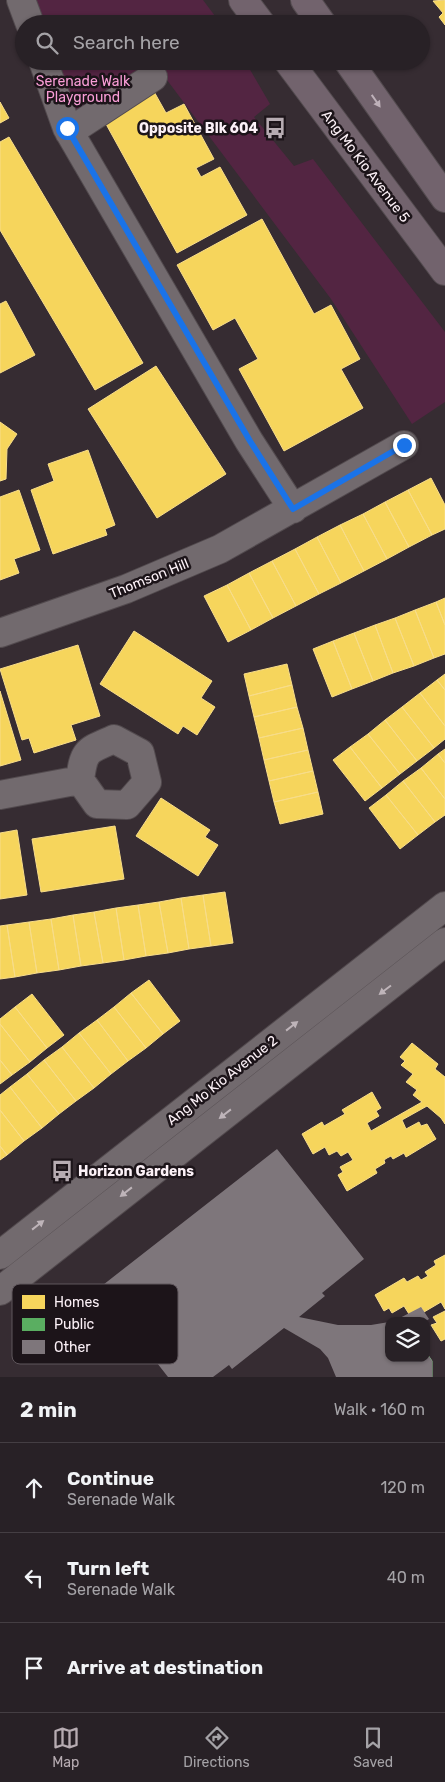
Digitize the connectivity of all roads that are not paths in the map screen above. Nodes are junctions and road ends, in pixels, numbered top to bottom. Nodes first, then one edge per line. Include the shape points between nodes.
1 (21, 0) edge
2 (243, 0) edge
3 (305, 0) edge
4 (27, 15) edge
5 (254, 15) edge
6 (316, 15) edge
7 (46, 70) edge
8 (295, 70) edge
9 (354, 70) edge
10 (153, 77) dead end
11 (69, 132) junction
12 (445, 198) edge
13 (445, 271) edge
14 (404, 445) dead end
15 (293, 509) junction
16 (0, 633) edge
17 (80, 780) dead end
18 (0, 795) edge
19 (445, 906) edge
20 (445, 942) edge
21 (398, 943) junction
22 (416, 966) junction
23 (0, 1255) edge
24 (0, 1291) edge

1 - 4 main road
2 - 5 main road
3 - 6 main road
7 - 11 main road
8 - 13 main road, Ang Mo Kio Avenue 5
9 -> 12 main road
10 - 11 main road
11 - 15 main road
14 - 15 main road, Thomson Hill
15 - 16 main road, Thomson Hill via 220,549 134,586
17 - 18 main road
19 - 21 main road, Ang Mo Kio Avenue 2
20 - 22 main road, Ang Mo Kio Avenue 2
21 - 22 main road via 421,939 426,946 425,954
23 -> 21 main road, Ang Mo Kio Avenue 2
22 -> 24 main road, Ang Mo Kio Avenue 2

